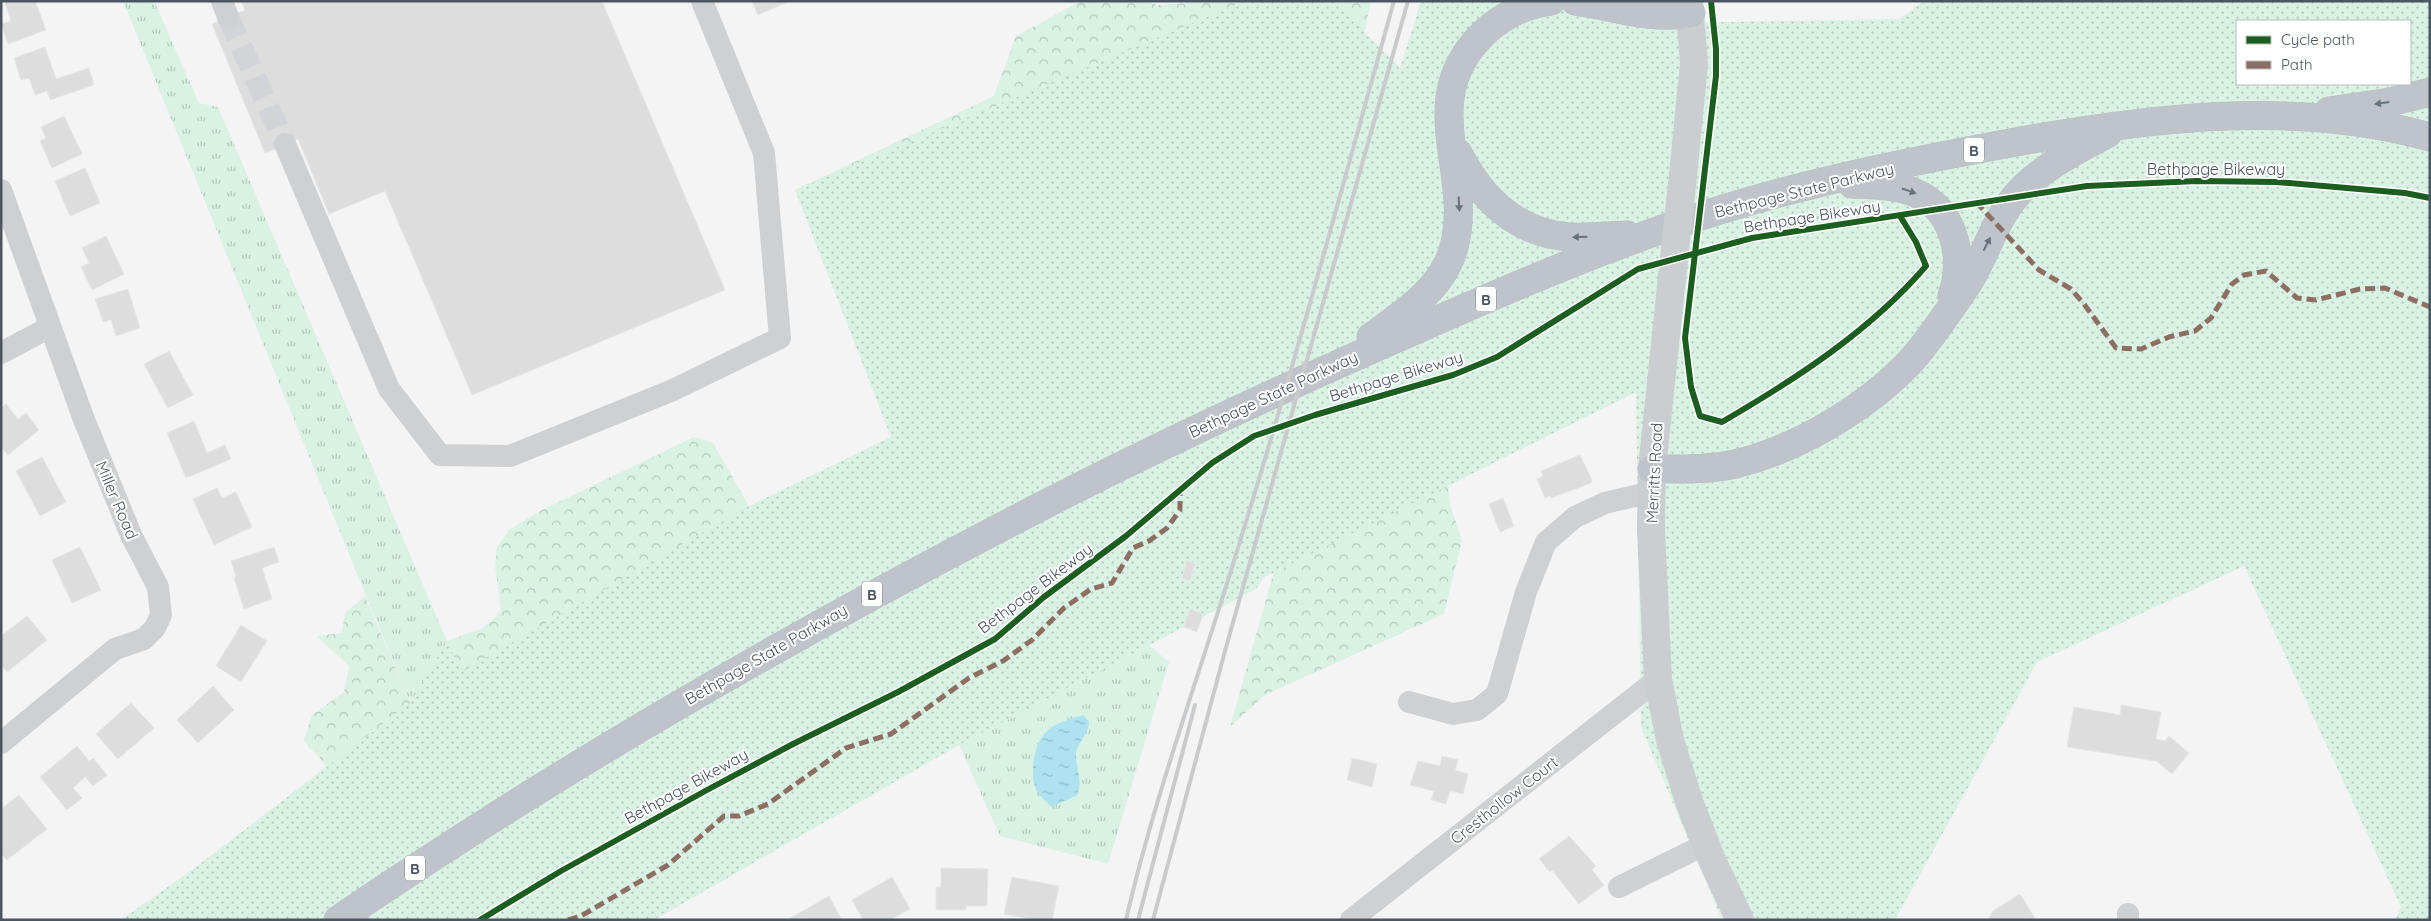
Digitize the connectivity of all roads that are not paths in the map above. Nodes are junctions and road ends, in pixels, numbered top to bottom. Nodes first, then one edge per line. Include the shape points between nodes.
1 (702, 1) edge
2 (1551, 1) edge
3 (1575, 1) edge
4 (1690, 7) edge
5 (2430, 92) edge
6 (2301, 115) junction
7 (2123, 125) junction
8 (2430, 137) edge
9 (1450, 138) junction
10 (285, 144) tunnel mouth
11 (1826, 182) junction
12 (1, 190) edge
13 (1646, 235) junction
14 (1944, 316) junction
15 (50, 327) junction
16 (1, 353) edge
17 (1328, 368) junction
18 (1652, 481) junction
19 (1658, 680) junction
20 (1409, 702) dead end
21 (1, 743) edge
22 (1706, 844) junction
23 (1619, 887) dead end
24 (338, 920) edge
25 (1351, 920) edge
26 (1740, 920) edge

1 - 10 street via 764,153 780,338 673,390 510,456 440,455 389,389
2 - 9 highway via 1507,15 1467,52 1448,107
3 - 4 highway via 1651,16
4 - 18 main road, Merritts Road, bridge via 1694,64
5 -> 6 highway, Bethpage State Parkway / B via 2390,102
6 - 7 highway, Bethpage State Parkway / B
6 - 8 highway, Bethpage State Parkway / B
7 - 11 highway, Bethpage State Parkway / B via 1971,150
14 -> 7 highway via 1967,285 2015,197 2044,171
13 -> 9 highway via 1569,237 1532,229 1487,199
9 -> 17 highway via 1459,214 1448,264 1413,306
11 - 13 highway, Bethpage State Parkway / B via 1724,209
11 -> 14 highway via 1903,189 1916,193 1938,209 1953,234 1959,265 1958,279
12 - 15 street, Miller Road
13 - 17 highway, Bethpage State Parkway / B via 1534,278
14 - 18 highway via 1911,361 1872,397 1825,426 1778,450 1735,464 1696,468
15 - 16 street
15 - 21 street, Miller Road via 131,535 158,587 161,615 144,639 115,649
17 - 24 highway, Bethpage State Parkway / B via 1103,474 822,621 582,762
18 - 19 main road, Merritts Road via 1651,539
18 - 20 street via 1575,517 1546,542 1526,592 1498,694 1476,710 1453,714
19 - 22 main road, Merritts Road via 1670,740
19 - 25 street, Cresthollow Court
22 - 23 street
22 - 26 main road, Merritts Road

